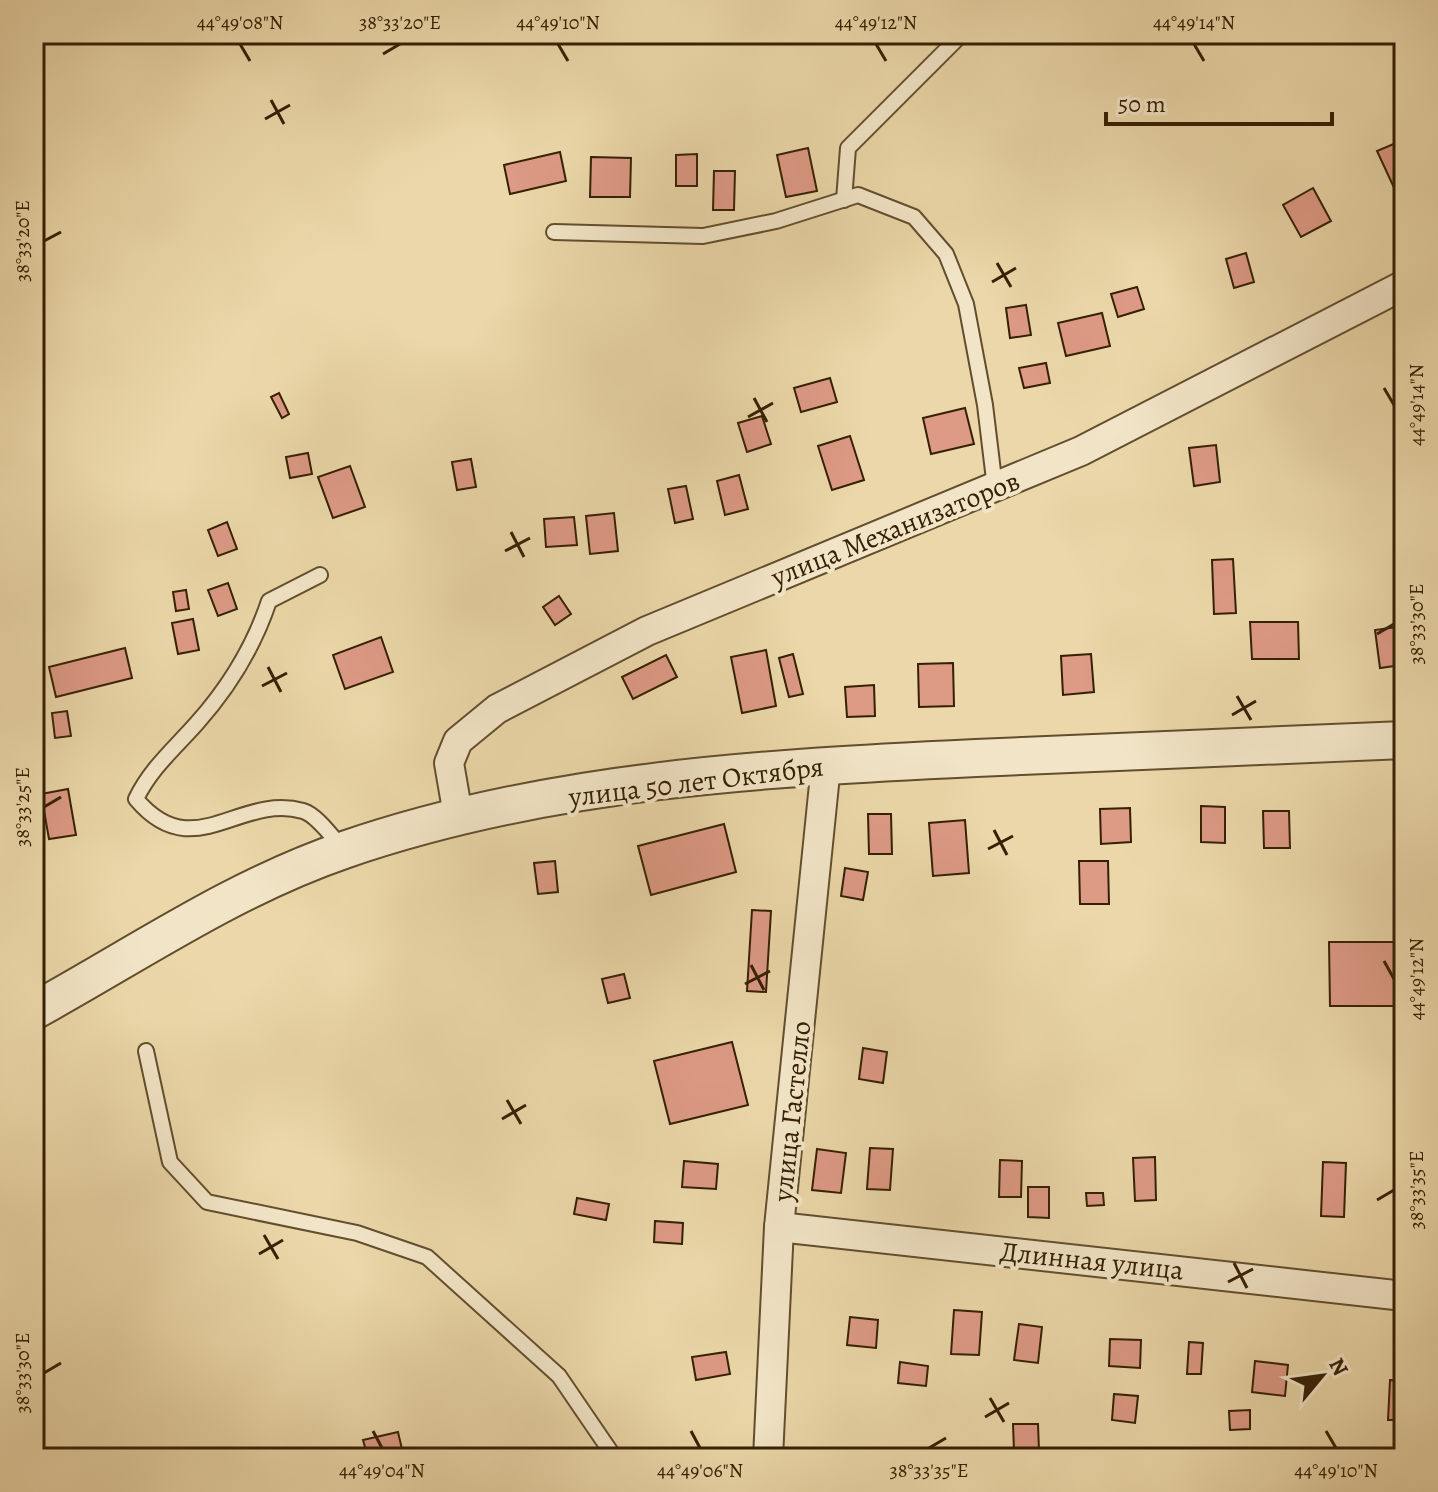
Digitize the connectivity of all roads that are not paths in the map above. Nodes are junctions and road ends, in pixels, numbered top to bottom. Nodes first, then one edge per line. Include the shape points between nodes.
1 (962, 34) edge
2 (844, 200) junction
3 (554, 232) dead end
4 (1404, 285) edge
5 (995, 488) junction
6 (320, 575) dead end
7 (1404, 740) edge
8 (826, 765) junction
9 (458, 815) junction
10 (344, 850) junction
11 (34, 1011) edge
12 (146, 1051) dead end
13 (779, 1227) junction
14 (1404, 1296) edge
15 (615, 1458) edge
16 (768, 1458) edge

1 - 2 lane via 848,148
2 - 3 lane via 703,236
2 - 5 lane via 858,195 914,217 946,254 966,304
4 - 5 street, улица Механизаторов via 1081,451
5 - 9 street, улица Механизаторов via 647,631 497,709 458,741 449,763
6 - 10 lane via 269,601 257,636 234,675 147,777 136,799 153,819 181,829 220,824 268,807 306,811
7 - 8 street, улица 50 лет Октября
8 - 9 street, улица 50 лет Октября via 619,784
8 - 13 street, улица Гастелло
9 - 10 street, улица 50 лет Октября
10 - 11 street, улица 50 лет Октября via 292,869 204,913
12 - 15 lane via 170,1162 207,1202 357,1233 427,1257 559,1376
13 - 14 street, Длинная улица
13 - 16 street, улица Гастелло

